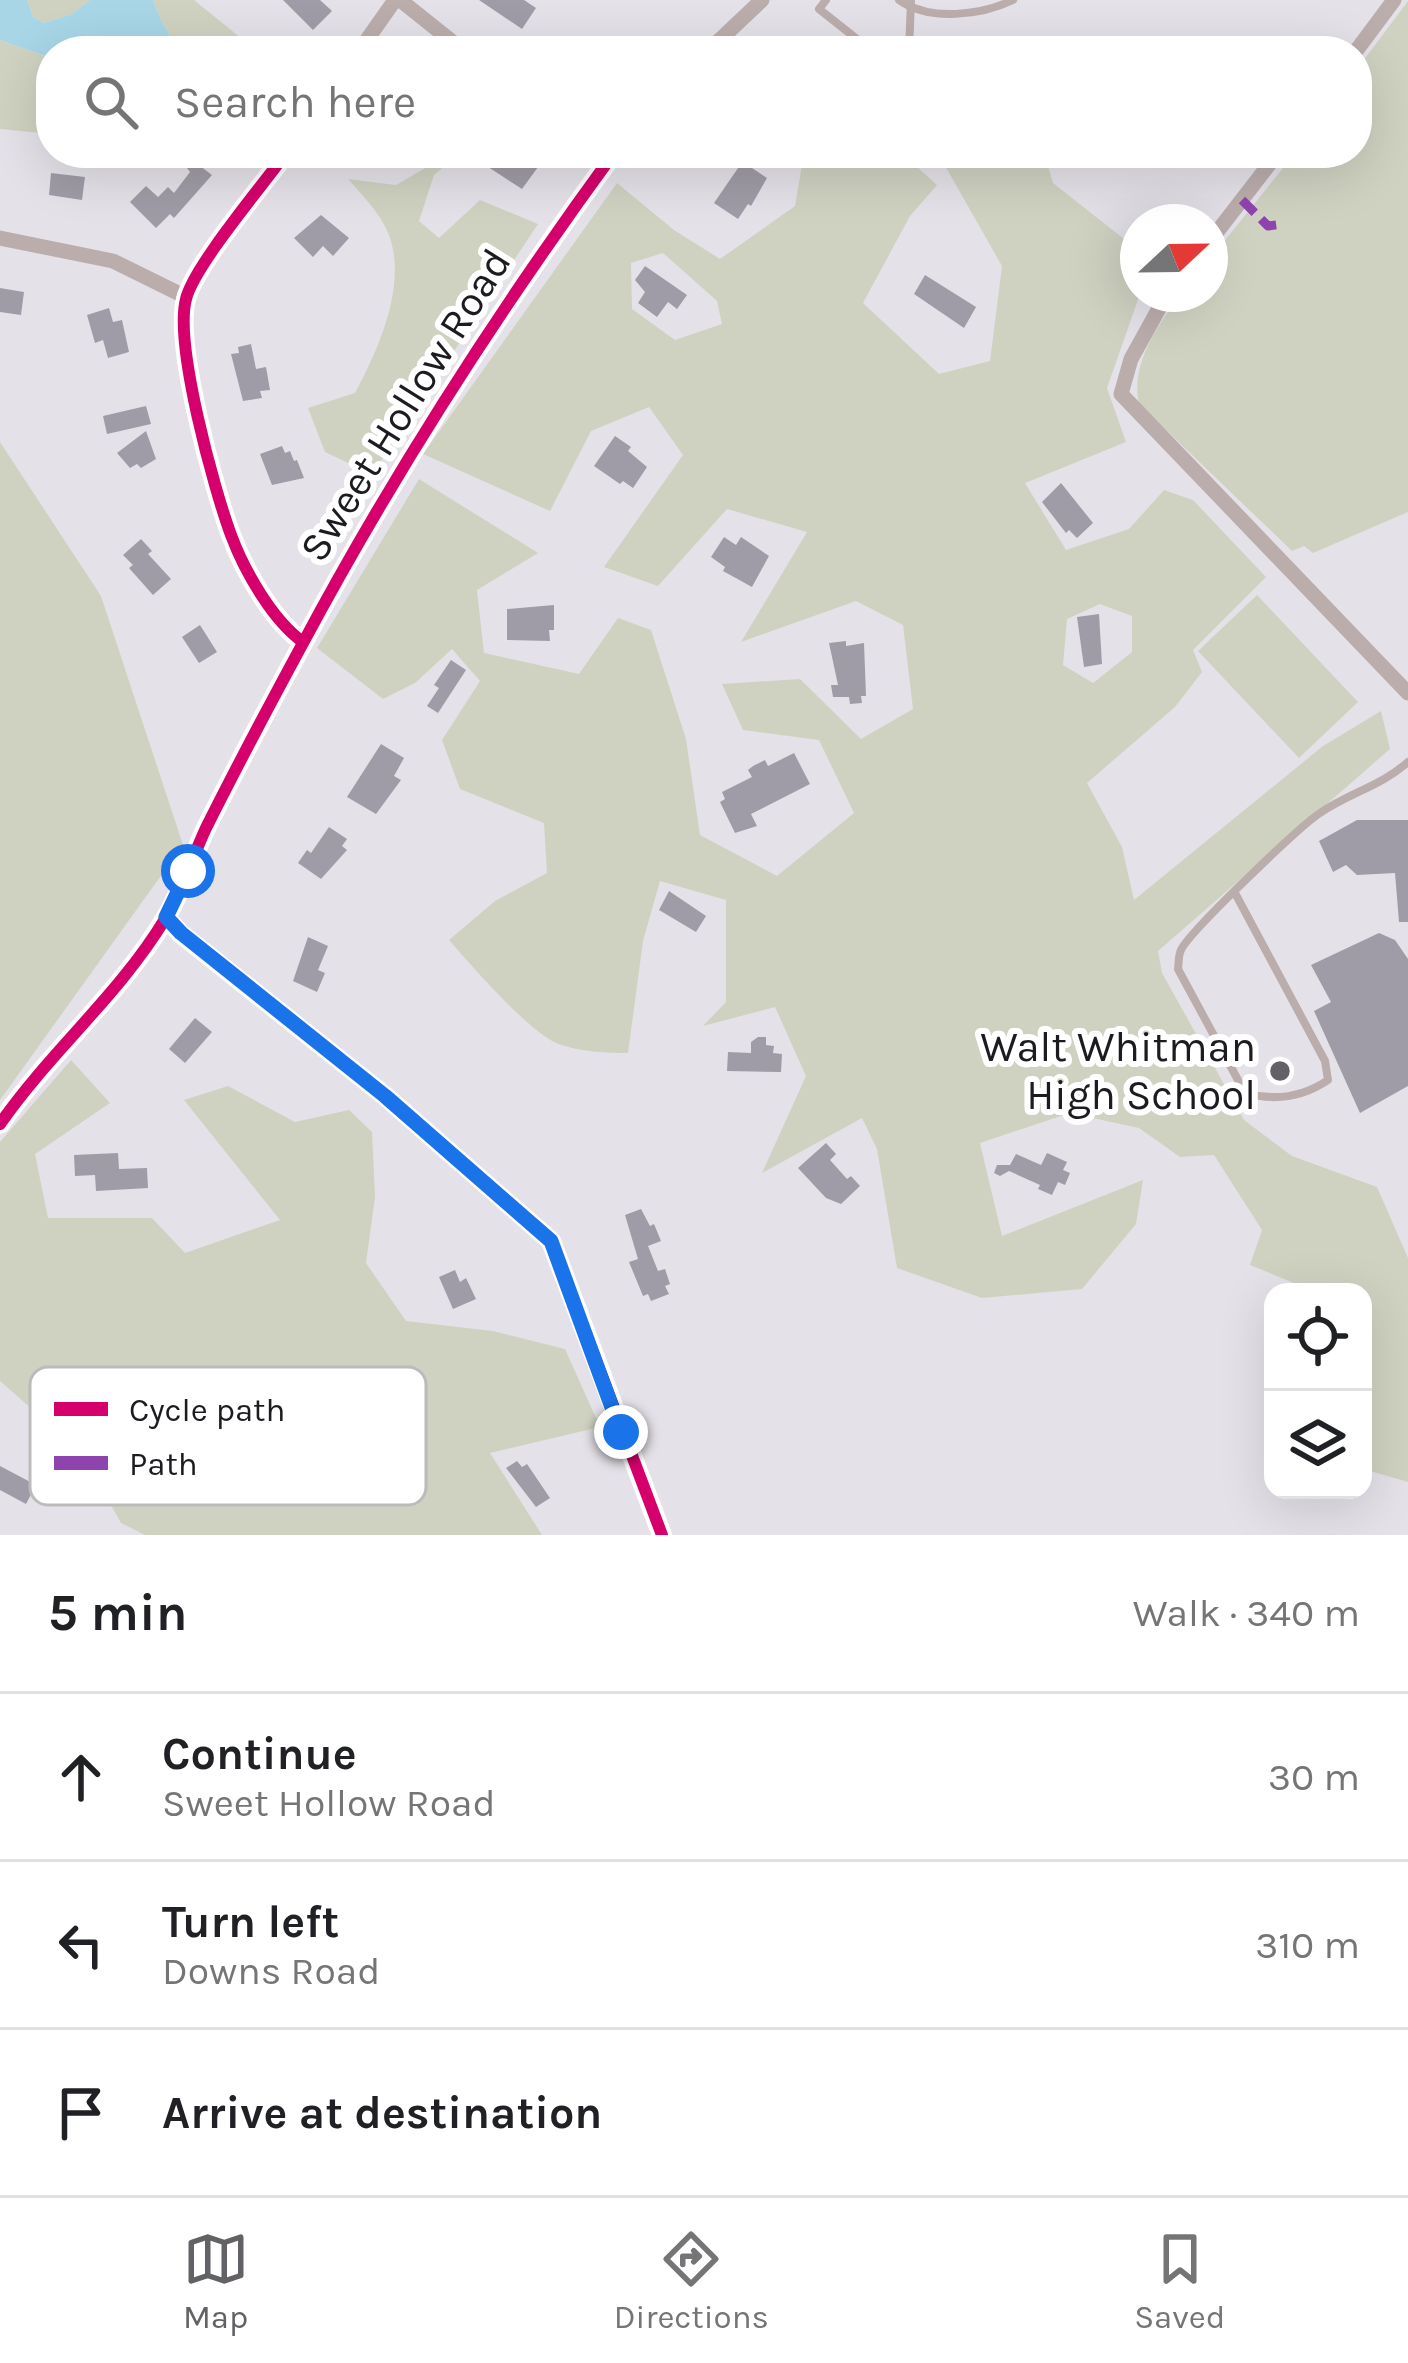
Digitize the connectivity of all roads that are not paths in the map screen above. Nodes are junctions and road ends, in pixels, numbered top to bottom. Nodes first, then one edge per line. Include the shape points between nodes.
1 (398, 0) edge
2 (762, 0) edge
3 (826, 0) edge
4 (899, 0) edge
5 (1013, 0) edge
6 (1394, 0) edge
7 (910, 3) edge
8 (370, 36) edge
9 (445, 36) edge
10 (724, 36) edge
11 (853, 36) edge
12 (911, 36) edge
13 (1367, 36) edge
14 (275, 168) edge
15 (603, 168) edge
16 (1266, 168) edge
17 (1228, 218) edge
18 (0, 238) edge
19 (186, 297) junction
20 (1157, 312) edge
21 (303, 641) junction
22 (1408, 693) edge
23 (1408, 762) edge
24 (1235, 893) junction
25 (166, 917) junction
26 (0, 1124) edge
27 (662, 1535) edge

1 - 8 street
1 - 9 street
2 - 10 street
3 - 11 lane via 819,9
4 - 7 lane
5 - 7 lane via 970,13
6 - 13 street
7 - 12 lane
14 - 19 street
15 - 21 street, Sweet Hollow Road via 441,402
16 - 17 street
18 - 19 street via 113,261
19 - 21 street via 190,371 232,537 268,601
20 - 22 street via 1121,394
21 - 25 street, Sweet Hollow Road
23 - 24 lane via 1321,812
24 - 24 lane via 1181,950 1178,969 1245,1093 1268,1099 1315,1088 1328,1080 1325,1061
25 - 26 street, Sweet Hollow Road
25 - 27 street via 551,1241

